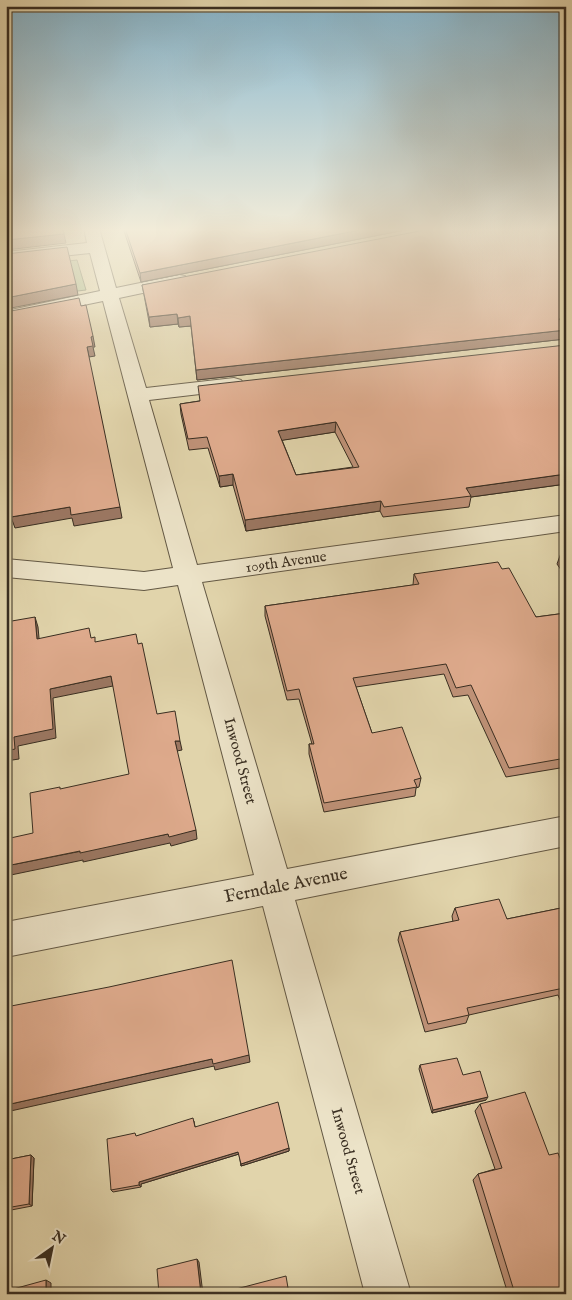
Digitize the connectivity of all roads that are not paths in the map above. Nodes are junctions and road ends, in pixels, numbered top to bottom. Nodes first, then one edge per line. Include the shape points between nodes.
1 (109, 289) edge
2 (136, 289) edge
3 (111, 294) junction
4 (6, 316) edge
5 (250, 382) edge
6 (139, 395) junction
7 (566, 523) edge
8 (6, 568) edge
9 (189, 576) junction
10 (566, 831) edge
11 (275, 888) junction
12 (6, 940) edge
13 (388, 1294) edge

1 - 3 street, Inwood Street
2 - 3 street
3 - 4 street
3 - 6 street, Inwood Street
5 - 6 street
6 - 9 street, Inwood Street
7 - 9 street, 109th Avenue
8 - 9 street, 109th Avenue via 144,581
9 - 11 street, Inwood Street
10 - 11 street, Ferndale Avenue
11 - 12 street, Ferndale Avenue
11 - 13 street, Inwood Street

